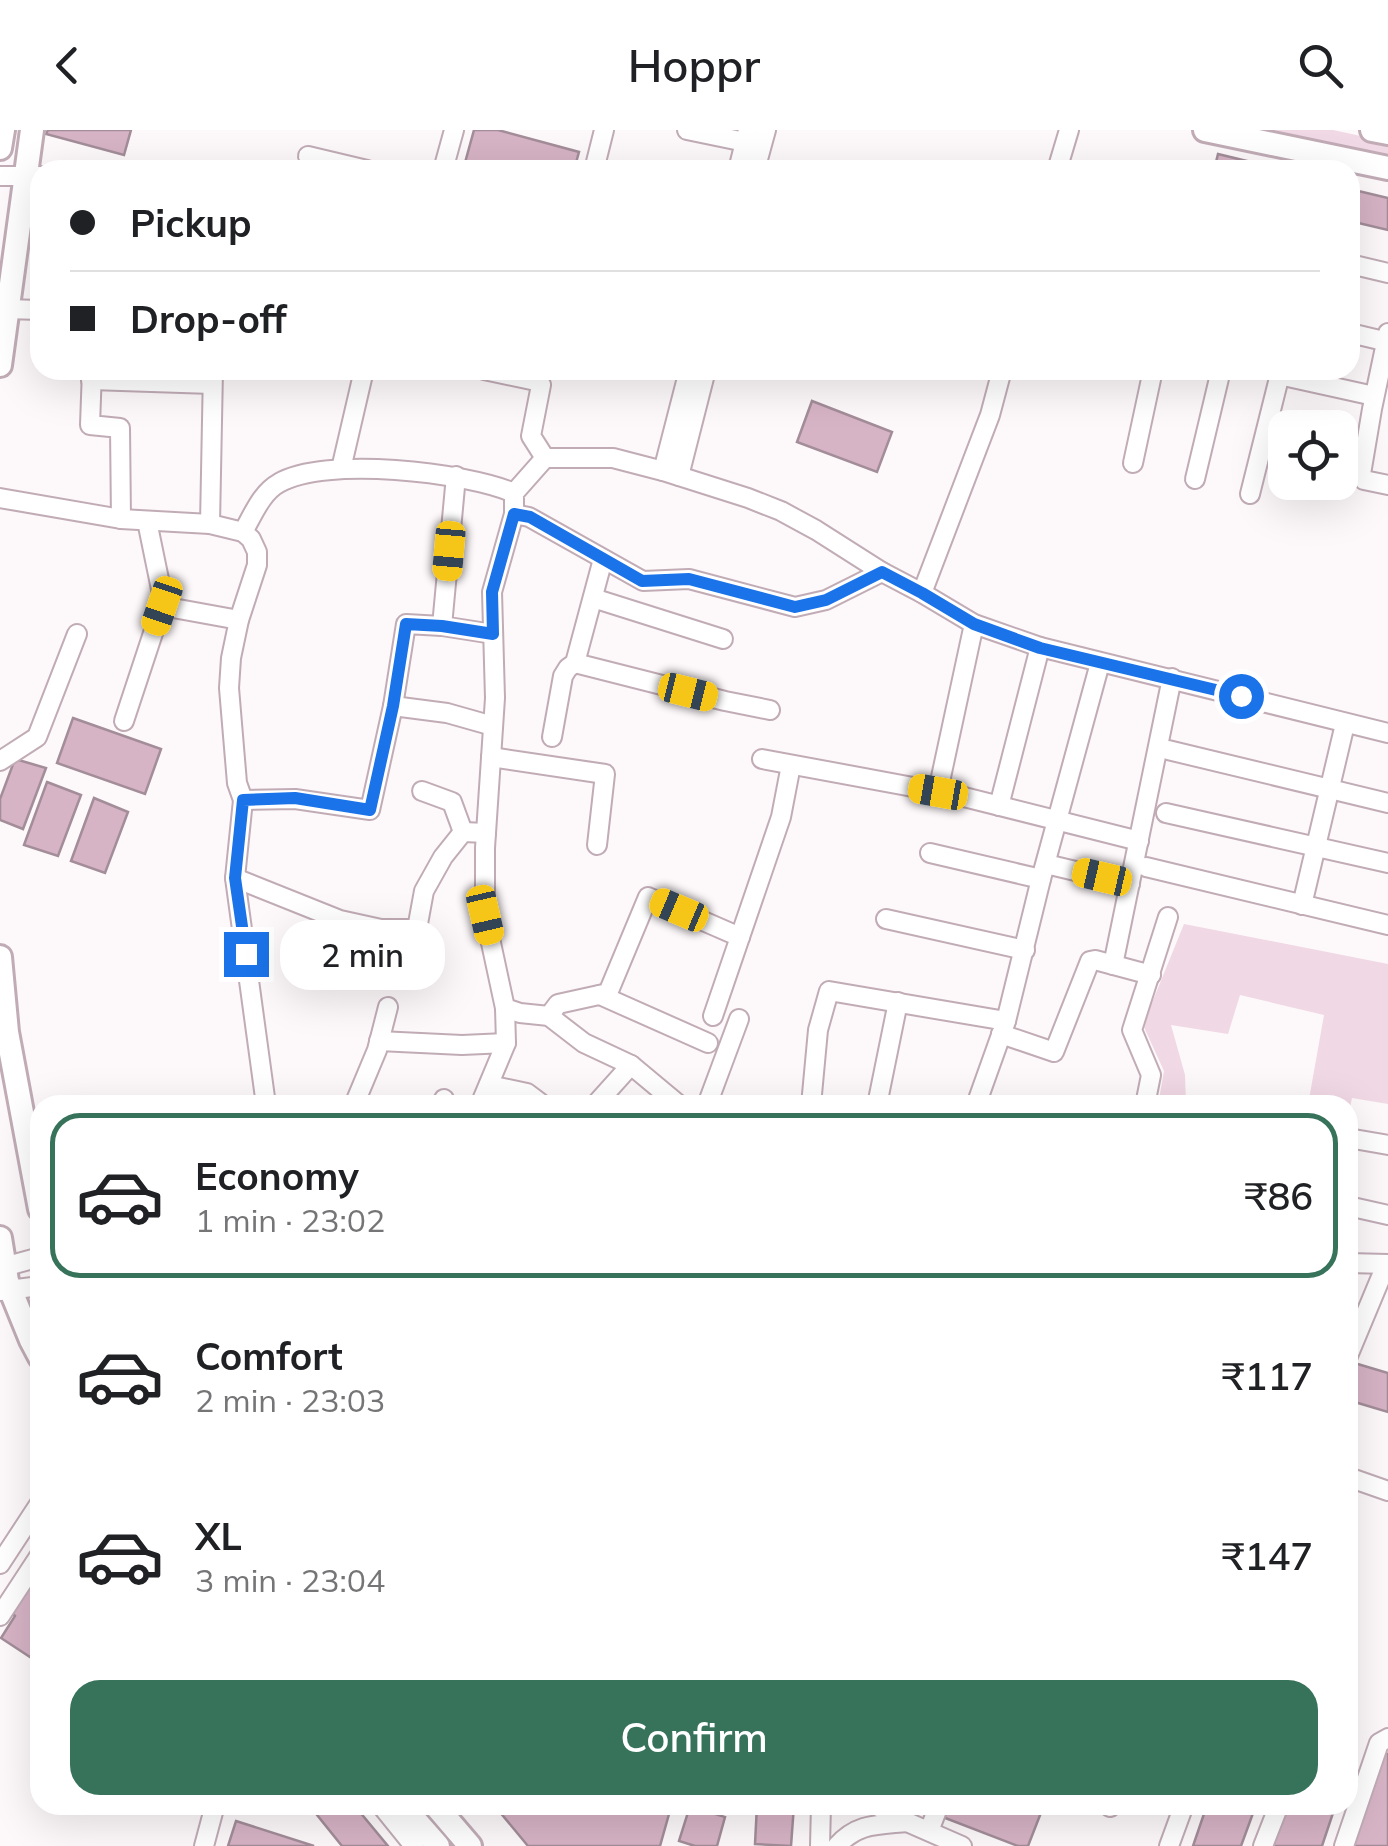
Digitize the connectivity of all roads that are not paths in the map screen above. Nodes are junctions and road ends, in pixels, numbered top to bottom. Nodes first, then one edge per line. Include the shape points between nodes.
1 (2, 130) edge
2 (32, 130) edge
3 (454, 130) edge
4 (604, 130) edge
5 (687, 130) edge
6 (766, 130) edge
7 (1068, 130) edge
8 (1206, 130) edge
9 (1372, 130) edge
10 (1388, 134) edge
11 (747, 136) edge
12 (0, 148) edge
13 (308, 156) dead end
14 (32, 160) edge
15 (325, 160) edge
16 (446, 160) edge
17 (596, 160) edge
18 (758, 160) edge
19 (1060, 160) edge
20 (1350, 160) edge
21 (1360, 162) edge
22 (1388, 168) edge
23 (0, 176) edge
24 (30, 176) edge
25 (30, 186) edge
26 (1360, 266) edge
27 (1388, 273) edge
28 (6, 309) junction
29 (30, 310) edge
30 (1360, 335) edge
31 (1387, 339) edge
32 (0, 365) edge
33 (92, 380) edge
34 (212, 380) edge
35 (362, 380) edge
36 (531, 380) edge
37 (687, 380) edge
38 (703, 380) edge
39 (999, 380) edge
40 (1151, 380) edge
41 (1219, 380) edge
42 (1278, 380) edge
43 (1303, 380) edge
44 (1378, 406) edge
45 (1358, 452) edge
46 (1364, 454) junction
47 (545, 458) junction
48 (1132, 463) dead end
49 (342, 469) junction
50 (671, 473) junction
51 (456, 476) junction
52 (1194, 479) dead end
53 (1388, 485) edge
54 (514, 493) junction
55 (1250, 494) dead end
56 (0, 498) edge
57 (514, 514) junction
58 (121, 519) junction
59 (148, 521) junction
60 (210, 524) junction
61 (243, 532) junction
62 (603, 559) junction
63 (882, 572) junction
64 (922, 593) junction
65 (592, 598) junction
66 (162, 606) junction
67 (239, 620) junction
68 (974, 624) junction
69 (442, 626) junction
70 (77, 634) dead end
71 (493, 634) junction
72 (723, 639) dead end
73 (1040, 648) junction
74 (1100, 663) junction
75 (575, 664) junction
76 (1172, 678) junction
77 (393, 706) junction
78 (770, 710) dead end
79 (124, 721) dead end
80 (1345, 724) junction
81 (493, 726) junction
82 (1388, 732) edge
83 (552, 737) dead end
84 (1168, 750) dead end
85 (491, 757) junction
86 (762, 759) dead end
87 (0, 760) edge
88 (791, 764) junction
89 (1329, 790) junction
90 (422, 791) dead end
91 (938, 792) junction
92 (243, 800) junction
93 (1388, 804) edge
94 (999, 806) junction
95 (1166, 813) dead end
96 (1056, 822) junction
97 (463, 832) junction
98 (486, 833) junction
99 (1138, 840) junction
100 (597, 845) dead end
101 (1316, 847) junction
102 (930, 853) dead end
103 (1388, 863) edge
104 (1146, 867) dead end
105 (1044, 872) junction
106 (235, 878) junction
107 (1130, 884) junction
108 (1302, 906) junction
109 (1168, 918) dead end
110 (886, 920) dead end
111 (1388, 925) edge
112 (740, 937) junction
113 (1025, 950) junction
114 (0, 958) edge
115 (1113, 964) junction
116 (1151, 975) junction
117 (600, 995) junction
118 (898, 1002) junction
119 (388, 1007) dead end
120 (505, 1008) junction
121 (549, 1016) junction
122 (713, 1016) dead end
123 (739, 1019) dead end
124 (1003, 1028) junction
125 (379, 1042) junction
126 (506, 1043) junction
127 (708, 1043) dead end
128 (631, 1066) junction
129 (489, 1085) junction
130 (265, 1095) edge
131 (358, 1095) edge
132 (484, 1095) edge
133 (530, 1095) edge
134 (605, 1095) edge
135 (667, 1095) edge
136 (711, 1095) edge
137 (812, 1095) edge
138 (879, 1095) edge
139 (980, 1095) edge
140 (1147, 1095) edge
141 (1358, 1140) edge
142 (1388, 1144) edge
143 (30, 1156) edge
144 (1358, 1208) edge
145 (1388, 1215) edge
146 (0, 1238) edge
147 (30, 1263) edge
148 (1358, 1264) edge
149 (1387, 1264) edge
150 (4, 1280) edge
151 (30, 1284) edge
152 (1358, 1332) edge
153 (30, 1336) edge
154 (1358, 1480) edge
155 (1388, 1491) edge
156 (30, 1518) edge
157 (0, 1564) edge
158 (30, 1571) edge
159 (0, 1616) edge
160 (1388, 1738) edge
161 (1358, 1804) edge
162 (213, 1815) edge
163 (389, 1815) edge
164 (411, 1815) edge
165 (444, 1815) edge
166 (821, 1815) edge
167 (894, 1815) edge
168 (936, 1815) edge
169 (1181, 1815) edge
170 (1275, 1815) edge
171 (1354, 1815) edge
172 (907, 1822) junction
173 (930, 1831) junction
174 (204, 1846) edge
175 (414, 1846) edge
176 (438, 1846) edge
177 (470, 1846) edge
178 (820, 1846) edge
179 (837, 1846) edge
180 (962, 1846) edge
181 (1170, 1846) edge
182 (1264, 1846) edge
183 (1344, 1846) edge

1 - 12 main road
2 - 14 main road
3 - 16 street
4 - 17 street
5 - 11 street
6 - 18 street
7 - 19 street
8 - 20 main road
9 - 10 main road
13 - 15 street
21 - 22 main road
23 - 24 street
25 - 28 main road
26 - 27 street
28 - 29 street
28 - 32 main road
30 - 31 street
31 - 44 street
33 - 58 street via 90,425 120,428
34 - 60 street
35 - 49 street
36 - 47 street via 541,384 531,436
37 - 50 street
38 - 50 street
39 - 64 street
40 - 48 street
41 - 52 street
42 - 55 street
43 - 44 street
44 - 46 street
45 - 46 street
46 - 53 street via 1361,477
47 - 50 street via 613,458
47 - 54 street
49 - 51 street
49 - 61 street via 276,484
50 - 63 street via 781,512
51 - 54 street
51 - 69 street
54 - 57 street
56 - 58 street
57 - 62 street
57 - 71 street via 492,592
58 - 59 street
59 - 60 street
59 - 66 street
60 - 61 street
61 - 67 street via 257,552
62 - 63 street via 642,581 689,579 795,607 826,600
62 - 65 street
63 - 64 street
64 - 68 street
65 - 72 street
65 - 75 street
66 - 67 street
66 - 79 street
67 - 92 street via 229,688
68 - 73 street
68 - 91 street
69 - 71 street
69 - 77 street via 406,624
70 - 87 street via 42,730
71 - 81 street
73 - 74 street
73 - 94 street
74 - 76 street
74 - 96 street
75 - 78 street
75 - 83 street via 564,676
76 - 80 street
76 - 99 street
77 - 81 street
77 - 92 street via 370,810 295,798
80 - 82 street
80 - 89 street
81 - 85 street
84 - 89 street
85 - 98 street
85 - 100 street via 605,774
86 - 88 street
88 - 91 street
88 - 112 street via 781,817
89 - 93 street
89 - 101 street
90 - 97 street via 452,802
91 - 94 street
92 - 106 street
94 - 96 street
95 - 101 street
96 - 99 street
96 - 105 street
97 - 98 street
97 - 106 street via 424,891 417,928 340,920
98 - 120 street via 485,915
99 - 107 street
101 - 103 street
101 - 108 street
102 - 105 street
104 - 108 street
105 - 107 street
105 - 113 street
106 - 130 street
107 - 115 street
108 - 111 street
109 - 116 street
110 - 113 street
112 - 117 street via 648,897 608,994
112 - 122 street
113 - 124 street
114 - 143 main road
115 - 116 street
115 - 124 street via 1088,964 1054,1052
116 - 140 street via 1132,1030 1151,1075
117 - 121 street via 558,1004
117 - 127 street
118 - 124 street
118 - 137 street via 829,991
118 - 138 street
119 - 125 street
120 - 121 street
120 - 126 street
121 - 128 street
123 - 136 street
124 - 139 street
125 - 126 street
125 - 131 street
126 - 129 street
128 - 134 street
128 - 135 street
129 - 132 street
129 - 133 street
141 - 142 street
144 - 145 street
146 - 150 main road
147 - 150 street
148 - 149 street
149 - 152 street
150 - 151 street
150 - 153 main road
154 - 155 street
156 - 157 street
158 - 159 street
160 - 161 street via 1379,1743
162 - 174 street
163 - 175 street
164 - 176 main road
165 - 177 main road
166 - 178 street
167 - 172 street
168 - 173 street
169 - 181 street
170 - 182 street
171 - 183 street
172 - 173 street
172 - 179 street via 858,1828
173 - 180 street

